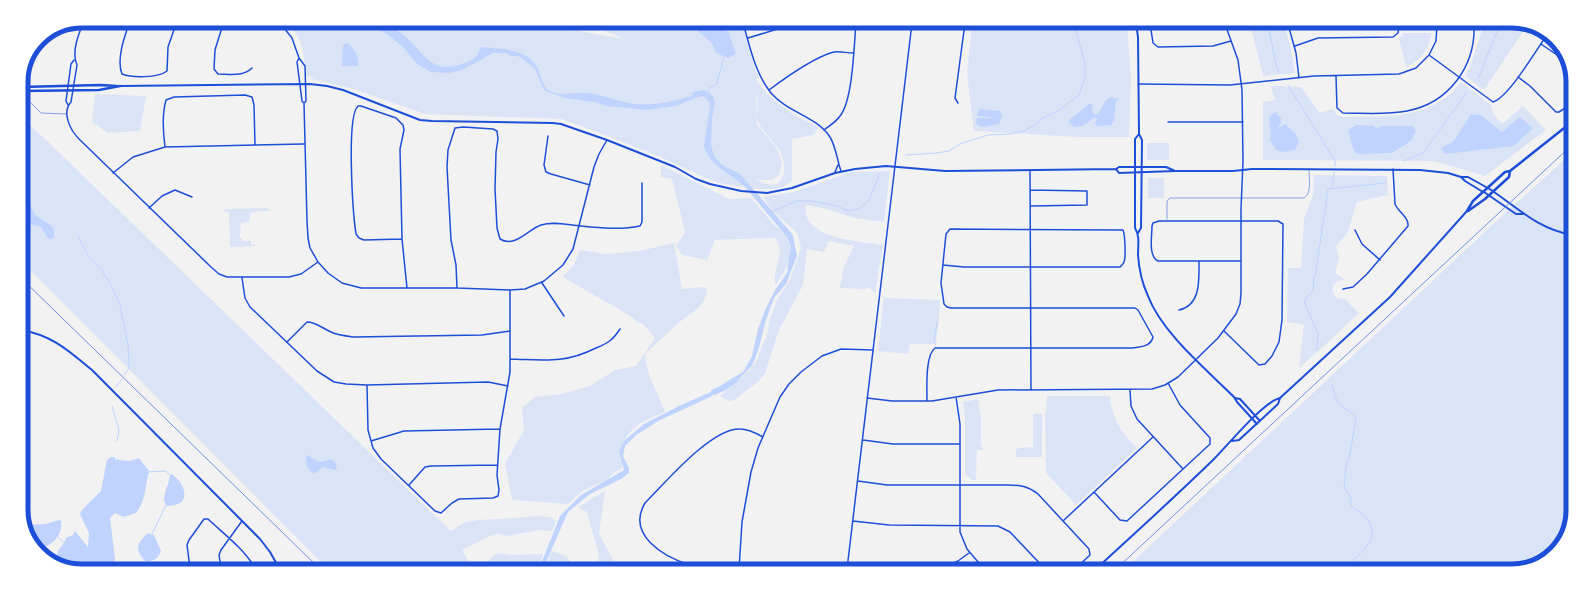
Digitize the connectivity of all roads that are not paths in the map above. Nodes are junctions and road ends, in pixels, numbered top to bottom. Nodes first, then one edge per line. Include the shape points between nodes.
1 (81, 28) edge
2 (128, 28) edge
3 (175, 28) edge
4 (222, 28) edge
5 (284, 28) edge
6 (745, 28) edge
7 (781, 28) edge
8 (856, 28) edge
9 (911, 28) edge
10 (964, 28) edge
11 (1137, 28) edge
12 (1151, 28) edge
13 (1226, 28) edge
14 (1289, 28) edge
15 (1399, 28) edge
16 (1437, 28) edge
17 (1474, 28) edge
18 (748, 38) junction
19 (1545, 39) edge
20 (1231, 41) junction
21 (1541, 44) junction
22 (1294, 46) junction
23 (853, 53) junction
24 (1429, 55) junction
25 (299, 58) junction
26 (74, 60) junction
27 (1561, 60) edge
28 (252, 68) dead end
29 (1336, 76) junction
30 (1518, 77) junction
31 (1299, 78) junction
32 (1459, 78) junction
33 (300, 84) junction
34 (306, 84) junction
35 (1138, 84) junction
36 (1241, 84) junction
37 (68, 85) junction
38 (74, 85) junction
39 (120, 86) junction
40 (28, 87) edge
41 (68, 90) junction
42 (769, 90) junction
43 (28, 91) edge
44 (73, 91) junction
45 (28, 96) edge
46 (304, 103) junction
47 (958, 103) dead end
48 (68, 105) junction
49 (1566, 108) edge
50 (68, 114) junction
51 (1168, 122) dead end
52 (1243, 122) junction
53 (1566, 126) edge
54 (824, 130) junction
55 (1139, 134) junction
56 (548, 136) dead end
57 (607, 140) junction
58 (304, 144) junction
59 (255, 145) junction
60 (165, 147) junction
61 (838, 163) junction
62 (896, 167) junction
63 (1135, 167) junction
64 (1142, 167) junction
65 (1116, 169) junction
66 (1309, 169) junction
67 (1030, 170) junction
68 (1242, 170) junction
69 (1393, 170) junction
70 (841, 171) junction
71 (1175, 171) junction
72 (1142, 172) junction
73 (1510, 172) junction
74 (113, 173) junction
75 (835, 173) junction
76 (1135, 173) junction
77 (1461, 177) junction
78 (642, 183) dead end
79 (590, 185) junction
80 (1488, 188) junction
81 (1030, 190) junction
82 (1493, 191) junction
83 (1484, 192) junction
84 (1489, 195) junction
85 (192, 197) dead end
86 (1241, 198) junction
87 (1030, 206) junction
88 (149, 208) junction
89 (1467, 211) junction
90 (1523, 214) junction
91 (1167, 221) junction
92 (1241, 221) junction
93 (579, 226) junction
94 (1031, 229) junction
95 (1355, 230) dead end
96 (1138, 233) junction
97 (1566, 234) edge
98 (402, 239) junction
99 (1380, 260) junction
100 (1199, 261) junction
101 (1241, 261) junction
102 (318, 262) junction
103 (943, 265) junction
104 (1031, 267) junction
105 (242, 278) junction
106 (541, 282) junction
107 (407, 288) junction
108 (457, 288) junction
109 (1343, 289) dead end
110 (510, 290) junction
111 (1031, 308) junction
112 (1179, 310) dead end
113 (564, 316) dead end
114 (620, 329) dead end
115 (510, 331) junction
116 (1224, 331) junction
117 (28, 332) edge
118 (287, 342) junction
119 (1031, 348) junction
120 (874, 350) junction
121 (510, 359) junction
122 (1196, 359) junction
123 (1168, 383) junction
124 (367, 385) junction
125 (508, 386) junction
126 (1031, 390) junction
127 (1130, 390) junction
128 (956, 397) junction
129 (1234, 397) junction
130 (867, 398) junction
131 (1280, 398) junction
132 (927, 401) junction
133 (1256, 416) junction
134 (1252, 419) junction
135 (1260, 420) junction
136 (1256, 424) junction
137 (500, 430) junction
138 (763, 436) junction
139 (1152, 437) junction
140 (862, 440) junction
141 (1232, 441) junction
142 (371, 442) junction
143 (960, 444) junction
144 (497, 465) junction
145 (1183, 469) junction
146 (858, 481) junction
147 (960, 485) junction
148 (409, 486) junction
149 (1094, 492) junction
150 (243, 521) junction
151 (853, 521) junction
152 (1062, 521) junction
153 (960, 525) junction
154 (228, 539) junction
155 (969, 553) junction
156 (189, 564) edge
157 (221, 564) edge
158 (252, 564) edge
159 (277, 564) edge
160 (690, 564) edge
161 (739, 564) edge
162 (848, 564) edge
163 (951, 564) edge
164 (979, 564) edge
165 (1041, 564) edge
166 (1081, 564) edge
167 (1101, 564) edge

1 - 26 street
2 - 3 street via 120,69 122,74 133,76 160,75 167,71 168,47
4 - 28 street via 215,50 214,69 218,74 238,74
5 - 25 street via 292,38
6 - 18 street
7 - 18 street
8 - 23 street
9 - 62 street
10 - 47 street via 954,98
11 - 35 main road
12 - 20 street via 1153,43 1158,47 1213,46
13 - 20 street
14 - 22 street
15 - 22 street via 1397,35 1393,37 1318,38
16 - 24 street via 1436,41
17 - 32 street via 1472,52
18 - 42 street via 755,64
19 - 21 street
20 - 36 street via 1239,65
21 - 27 street
21 - 30 street
22 - 31 street
23 - 42 street via 836,52 827,55 788,76
23 - 54 street via 844,110 841,116
24 - 29 street via 1418,67 1402,74
24 - 32 street
25 - 33 street via 297,62
25 - 34 street via 305,66
26 - 37 street
26 - 38 street via 77,65
29 - 31 street
29 - 32 street via 1337,108 1343,113 1399,112 1416,109 1443,95
30 - 32 street via 1504,95 1493,102
30 - 49 street via 1556,112
31 - 36 street
33 - 34 main road
33 - 39 main road
33 - 46 street
34 - 46 street
34 - 57 main road via 338,88 420,120 552,123 573,127
35 - 36 street
35 - 55 main road
36 - 52 street
37 - 38 main road
37 - 40 main road
37 - 41 street
38 - 39 main road
38 - 44 street
39 - 44 main road
41 - 43 main road
41 - 44 main road
41 - 48 street
42 - 54 street via 785,105
44 - 48 street
45 - 50 lane via 29,101 41,112
46 - 58 street
48 - 50 street
50 - 74 street via 68,121 74,134
51 - 52 street
52 - 68 street
53 - 73 main road
54 - 61 street via 833,144
55 - 63 main road via 1135,139
55 - 64 main road via 1142,140
56 - 79 street via 544,165 546,172
57 - 75 main road via 675,166 703,181 741,191 767,193 792,188
57 - 79 street via 599,154
58 - 59 street
58 - 102 street via 308,238
59 - 60 street
59 - 60 street via 252,97 174,96 166,100 164,108
60 - 74 street via 133,156
61 - 70 street
61 - 75 street
62 - 67 main road via 945,171
62 - 70 main road
62 - 120 street
63 - 64 main road
63 - 65 main road
63 - 76 main road
64 - 71 main road via 1166,167
64 - 72 main road
65 - 67 main road
65 - 76 main road via 1119,173
66 - 68 main road
66 - 69 main road
66 - 86 lane via 1309,192 1304,198
67 - 81 street
68 - 71 main road
68 - 86 street
69 - 77 main road via 1420,170
69 - 99 street via 1395,204 1409,223
70 - 75 main road
71 - 72 main road
72 - 76 main road
72 - 96 main road via 1141,228
73 - 80 main road via 1505,172
73 - 82 main road via 1509,177
74 - 88 street
76 - 96 main road via 1135,228
77 - 80 main road via 1468,177
77 - 83 main road via 1465,182
78 - 93 street via 640,226
79 - 93 street
80 - 82 main road
80 - 83 main road
81 - 87 street
81 - 87 street via 1087,191 1088,205
82 - 84 main road
82 - 90 main road
83 - 84 main road
83 - 89 main road via 1473,201
84 - 89 main road
84 - 90 main road via 1516,214
85 - 88 street via 175,190 162,196
86 - 91 lane via 1170,198 1167,201
86 - 92 street
87 - 94 street
88 - 105 street via 219,274 224,277
89 - 131 main road via 1390,297
90 - 97 main road via 1550,230
91 - 92 street
91 - 100 street via 1156,221 1152,226 1152,253 1155,260
92 - 101 street
92 - 116 street via 1278,220 1283,224 1280,336 1275,352 1262,365
93 - 106 street via 573,249 568,257 561,267
93 - 108 street via 548,223 536,227 516,240 500,239 495,189 497,131 455,128 449,146 447,167 451,240
94 - 103 street via 950,229 946,234
94 - 104 street
94 - 104 street via 1121,229 1125,234 1125,254 1124,263 1120,267
95 - 99 street via 1362,244
96 - 122 main road via 1142,278 1148,296 1168,330
98 - 98 street via 400,149 403,125 396,118 358,106 353,113 352,131 352,190 356,234 364,240
98 - 107 street
99 - 109 street via 1357,284
100 - 101 street
100 - 112 street via 1197,294 1191,305
101 - 116 street via 1240,304
102 - 105 street via 297,276
102 - 107 street via 335,279 351,286
103 - 104 street
103 - 111 street via 941,283 944,304 947,307
104 - 111 street
105 - 118 street via 245,298 250,307
106 - 110 street via 525,289
106 - 113 street
107 - 108 street
108 - 110 street
110 - 115 street
111 - 119 street
111 - 119 street via 1135,308 1154,337 1150,343 1138,347
114 - 121 street via 610,342 570,359
115 - 118 street via 482,335 353,337 330,332 315,323 307,322
115 - 121 street
116 - 122 street
117 - 150 main road via 37,333 62,346 92,370
118 - 124 street via 317,371 334,382
119 - 126 street
119 - 132 street via 935,348 930,353
120 - 130 street
120 - 138 street via 836,351 822,356 808,366 789,384 780,397
121 - 125 street
122 - 123 street
122 - 129 main road
123 - 127 street via 1152,389
123 - 145 street via 1180,405 1210,439 1208,446
124 - 125 street via 488,382
124 - 142 street via 368,430
125 - 137 street
126 - 127 street
126 - 128 street via 998,390
127 - 139 street via 1134,414
128 - 132 street
128 - 143 street via 960,420
129 - 133 main road via 1240,399
129 - 134 main road
130 - 132 street
130 - 140 street
131 - 133 main road
131 - 135 main road via 1278,404
133 - 134 main road
133 - 135 main road
134 - 136 main road
134 - 141 main road
135 - 136 main road
136 - 141 main road via 1239,440
137 - 142 street via 404,431
137 - 144 street
138 - 160 street via 735,429 708,441 645,503 640,512 639,524 646,538 668,555
138 - 161 street via 753,464 744,504
139 - 145 street
139 - 149 street
140 - 143 street via 893,444
140 - 146 street
141 - 167 main road
142 - 148 street via 381,459
143 - 147 street
144 - 148 street via 426,467
144 - 148 street via 498,496 459,499 441,513 435,511
145 - 149 street via 1126,521 1120,520
146 - 147 street via 887,485
146 - 151 street
147 - 152 street via 1015,485 1028,488 1038,494
147 - 153 street
149 - 152 street
150 - 154 street
150 - 159 main road via 266,545
151 - 153 street via 889,525
151 - 162 street
152 - 166 street via 1089,549 1088,558
153 - 155 street via 962,538
153 - 165 street via 994,525 1006,529
154 - 156 street via 208,519 204,519 187,545
154 - 157 street via 220,555
154 - 158 street
155 - 163 street
155 - 164 street

